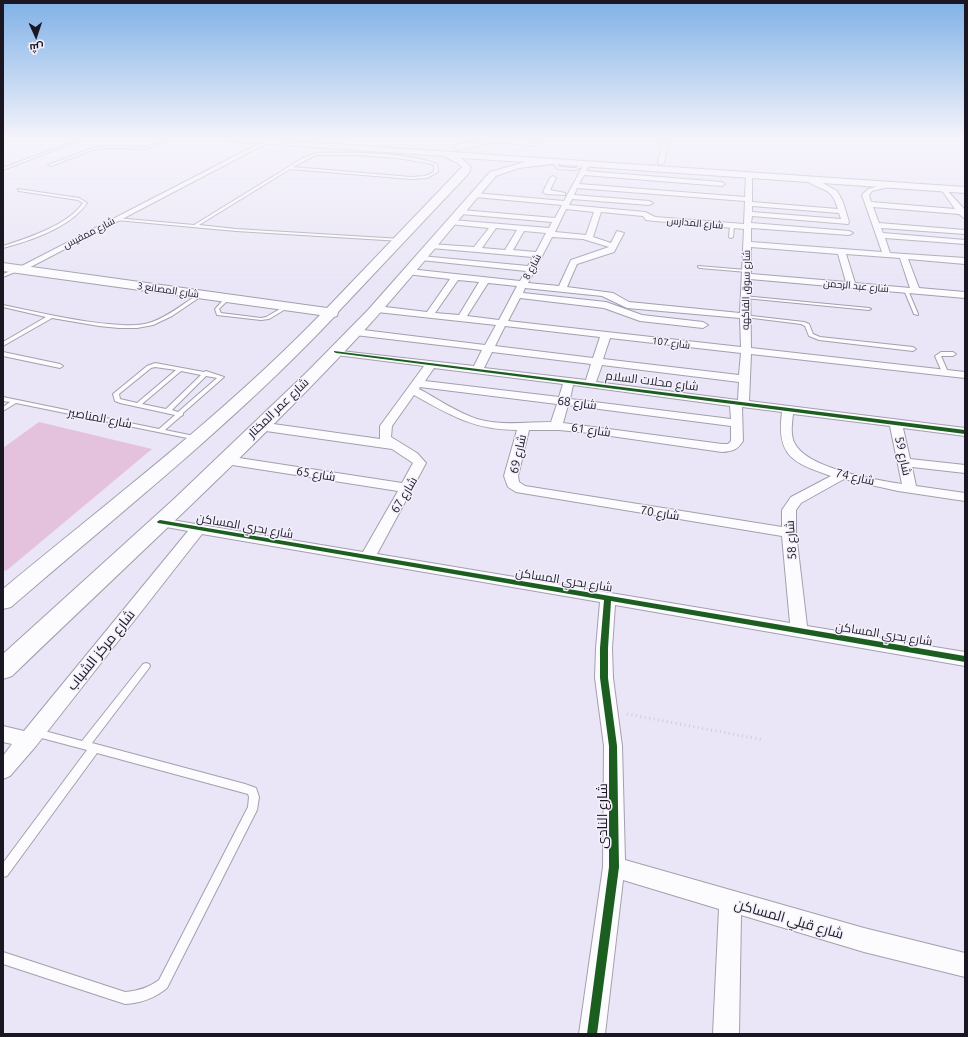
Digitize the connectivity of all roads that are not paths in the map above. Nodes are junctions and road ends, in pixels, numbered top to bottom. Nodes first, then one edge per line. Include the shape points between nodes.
1 (178, 187) edge
2 (258, 187) edge
3 (462, 187) edge
4 (474, 187) edge
5 (547, 187) edge
6 (575, 187) edge
7 (594, 187) edge
8 (654, 187) edge
9 (750, 187) edge
10 (827, 187) edge
11 (882, 187) edge
12 (922, 187) edge
13 (944, 189) junction
14 (19, 190) dead end
15 (965, 190) edge
16 (653, 192) junction
17 (750, 198) junction
18 (567, 202) junction
19 (649, 203) junction
20 (868, 204) junction
21 (500, 205) dead end
22 (467, 207) junction
23 (598, 210) junction
24 (842, 211) junction
25 (963, 211) edge
26 (645, 214) junction
27 (748, 214) junction
28 (116, 219) junction
29 (558, 220) junction
30 (962, 220) edge
31 (845, 222) junction
32 (875, 225) junction
33 (195, 226) junction
34 (494, 226) junction
35 (732, 226) junction
36 (748, 226) junction
37 (522, 228) junction
38 (550, 232) junction
39 (965, 232) edge
40 (620, 233) dead end
41 (879, 235) junction
42 (731, 237) dead end
43 (589, 238) junction
44 (401, 240) junction
45 (965, 242) edge
46 (851, 243) junction
47 (747, 244) junction
48 (614, 246) junction
49 (3, 247) edge
50 (476, 250) junction
51 (841, 251) junction
52 (426, 252) junction
53 (507, 253) junction
54 (538, 255) junction
55 (887, 255) junction
56 (902, 256) junction
57 (965, 261) edge
58 (700, 267) dead end
59 (3, 268) edge
60 (531, 269) junction
61 (18, 270) junction
62 (409, 272) junction
63 (747, 274) junction
64 (3, 276) edge
65 (456, 277) junction
66 (485, 280) junction
67 (523, 284) junction
68 (851, 285) junction
69 (562, 289) junction
70 (906, 290) junction
71 (916, 291) junction
72 (201, 295) junction
73 (965, 295) edge
74 (517, 296) junction
75 (745, 297) junction
76 (228, 298) junction
77 (3, 306) edge
78 (287, 306) junction
79 (376, 309) junction
80 (869, 309) dead end
81 (332, 313) junction
82 (916, 314) dead end
83 (429, 315) junction
84 (51, 316) junction
85 (745, 316) junction
86 (460, 319) junction
87 (502, 323) junction
88 (703, 325) dead end
89 (355, 332) junction
90 (606, 335) junction
91 (3, 344) edge
92 (488, 348) junction
93 (913, 348) dead end
94 (746, 351) junction
95 (336, 352) junction
96 (3, 354) edge
97 (953, 354) dead end
98 (597, 361) junction
99 (431, 364) junction
100 (60, 366) dead end
101 (181, 369) junction
102 (477, 370) junction
103 (945, 372) junction
104 (206, 373) junction
105 (965, 375) edge
106 (744, 379) junction
107 (569, 382) junction
108 (590, 384) junction
109 (415, 386) junction
110 (3, 398) edge
111 (16, 401) junction
112 (562, 401) junction
113 (740, 403) junction
114 (138, 405) junction
115 (3, 409) edge
116 (788, 410) junction
117 (168, 411) junction
118 (181, 414) junction
119 (736, 423) junction
120 (896, 424) junction
121 (259, 426) junction
122 (556, 426) junction
123 (524, 428) junction
124 (161, 430) junction
125 (965, 432) edge
126 (197, 438) junction
127 (393, 445) junction
128 (226, 460) junction
129 (904, 462) junction
130 (965, 469) edge
131 (840, 476) junction
132 (407, 488) junction
133 (910, 488) junction
134 (531, 492) joint
135 (965, 497) edge
136 (160, 522) junction
137 (198, 529) junction
138 (789, 533) junction
139 (367, 558) junction
140 (608, 598) junction
141 (3, 601) edge
142 (799, 631) junction
143 (965, 659) edge
144 (146, 666) dead end
145 (3, 669) edge
146 (3, 734) edge
147 (32, 736) junction
148 (89, 747) junction
149 (3, 770) edge
150 (614, 867) junction
151 (3, 872) edge
152 (730, 902) junction
153 (3, 958) edge
154 (965, 965) edge
155 (592, 1034) edge
156 (726, 1034) edge

1 - 28 street, شارع ممفيس
2 - 33 lane
3 - 44 main road
4 - 22 main road, شارع عمر المختار
5 - 18 street via 546,192
6 - 18 street, شارع 8
7 - 16 street
8 - 16 street
9 - 17 street, شارع سوق الفاكهه
10 - 24 street via 836,192 836,202
11 - 20 street via 865,194
12 - 13 main road
13 - 15 main road
13 - 25 street
14 - 49 lane via 80,199 85,203 84,208 30,239
16 - 17 street
16 - 19 street
17 - 24 street
17 - 27 street, شارع سوق الفاكهه
18 - 19 street
18 - 21 street
18 - 22 street
18 - 23 street, شارع المدارس
18 - 29 street, شارع 8
19 - 26 street
20 - 25 street
20 - 32 street via 875,214
22 - 29 street
22 - 34 street
22 - 52 main road, شارع عمر المختار
23 - 26 street, شارع المدارس
23 - 43 street
24 - 31 street
25 - 30 street
26 - 35 street, شارع المدارس via 655,219
27 - 31 street
27 - 36 street, شارع سوق الفاكهه
28 - 33 lane
28 - 61 street, شارع ممفيس
29 - 38 street, شارع 8
31 - 46 street
32 - 39 street
32 - 41 street
33 - 44 lane
34 - 37 street
34 - 50 street
35 - 36 street, شارع المدارس
35 - 42 lane
36 - 46 street, شارع المدارس
36 - 47 street, شارع سوق الفاكهه
37 - 38 street
37 - 53 street
38 - 43 street
38 - 54 street, شارع 8
40 - 48 street
41 - 45 street
41 - 55 street
43 - 48 street
44 - 81 main road
46 - 51 street
46 - 55 street
47 - 51 street
47 - 63 street, شارع سوق الفاكهه
48 - 69 street via 604,253 586,256 574,262
50 - 52 street
50 - 53 street
51 - 68 street
52 - 60 street
52 - 62 main road, شارع عمر المختار
53 - 54 street
54 - 60 street, شارع 8
55 - 56 street
56 - 57 street
56 - 71 street
58 - 63 lane
59 - 61 main road, شارع المصانع 3
60 - 67 street, شارع 8
61 - 64 lane
61 - 72 main road, شارع المصانع 3
62 - 65 street
62 - 79 main road, شارع عمر المختار
63 - 68 street, شارع عبد الرحمن
63 - 75 street, شارع سوق الفاكهه
65 - 66 street
65 - 83 street
66 - 67 street
66 - 86 street
67 - 69 street
67 - 74 street, شارع 8
68 - 70 street, شارع عبد الرحمن
69 - 85 street via 610,295 627,305
70 - 71 street, شارع عبد الرحمن
70 - 82 lane
71 - 73 street, شارع عبد الرحمن
72 - 76 main road, شارع المصانع 3
72 - 84 lane via 163,318 143,325 120,327
74 - 87 street, شارع 8
74 - 88 street via 606,306 640,318
75 - 80 lane
75 - 85 street, شارع سوق الفاكهه
76 - 78 main road, شارع المصانع 3
76 - 78 lane via 218,309 219,314 261,319
77 - 84 lane
78 - 81 main road, شارع المصانع 3
79 - 83 street, شارع 107
79 - 89 main road, شارع عمر المختار
81 - 126 main road
83 - 86 street, شارع 107
84 - 91 lane
85 - 93 lane via 802,322 807,325 811,335 820,338
85 - 94 street, شارع سوق الفاكهه
86 - 87 street, شارع 107
87 - 90 street, شارع 107
87 - 92 street, شارع 8
89 - 92 street
89 - 95 main road, شارع عمر المختار
90 - 94 street, شارع 107
90 - 98 street
92 - 98 street
92 - 102 street, شارع 8
94 - 103 street, شارع 107
94 - 106 street, شارع سوق الفاكهه
95 - 99 street, شارع محلات السلام
95 - 121 main road, شارع عمر المختار
96 - 100 lane
97 - 103 lane via 938,356
98 - 106 street
98 - 108 street
99 - 102 street, شارع محلات السلام
99 - 109 street
101 - 104 lane
101 - 114 lane
101 - 114 lane via 152,366 116,394 117,400
102 - 107 street, شارع محلات السلام
103 - 105 street, شارع 107
104 - 117 lane
104 - 118 lane via 220,376 221,379
106 - 113 street, شارع سوق الفاكهه
107 - 108 street, شارع محلات السلام
107 - 112 street
108 - 113 street, شارع محلات السلام
109 - 112 street, شارع 68
109 - 123 street, شارع 61 via 470,421
109 - 127 street via 386,426 385,438
110 - 111 lane, شارع المناصير
111 - 115 lane
111 - 124 lane, شارع المناصير
112 - 119 street, شارع 68
112 - 122 street
113 - 116 street, شارع محلات السلام
113 - 119 street, شارع 61
114 - 117 lane
116 - 120 street, شارع محلات السلام
116 - 131 street, شارع 74 via 786,438 789,447 808,462
117 - 118 lane
118 - 124 lane
119 - 122 street, شارع 61 via 737,441 732,446 722,448
120 - 125 street, شارع محلات السلام
120 - 129 street, شارع 59
121 - 127 street
121 - 128 main road, شارع عمر المختار
122 - 123 street, شارع 61
123 - 134 street, شارع 69 via 511,476 513,484
124 - 126 lane, شارع المناصير
126 - 141 main road
127 - 132 street, شارع 67 via 416,457 420,464
128 - 132 street, شارع 65
128 - 136 main road, شارع عمر المختار
129 - 130 street
129 - 133 street, شارع 59
131 - 133 street, شارع 74
131 - 138 street, شارع 58 via 796,500 790,510
132 - 139 street, شارع 67
133 - 135 street, شارع 74
134 - 138 street, شارع 70
136 - 137 street, شارع بحري المساكن
136 - 145 main road, شارع عمر المختار
137 - 139 street, شارع بحري المساكن
137 - 147 street, شارع مركز الشباب
138 - 142 street, شارع 58
139 - 140 street, شارع بحري المساكن
140 - 142 street, شارع بحري المساكن
140 - 150 street, شارع النادى via 604,648 613,746
142 - 143 street, شارع بحري المساكن
144 - 148 lane
146 - 147 street
147 - 148 lane
147 - 149 street, شارع مركز الشباب
148 - 151 lane
148 - 153 lane via 245,788 252,791 253,807 163,984 153,992 140,997 125,998
150 - 152 street, شارع قبلي المساكن
150 - 155 street, شارع النادى
152 - 154 street, شارع قبلي المساكن via 864,940
152 - 156 street

